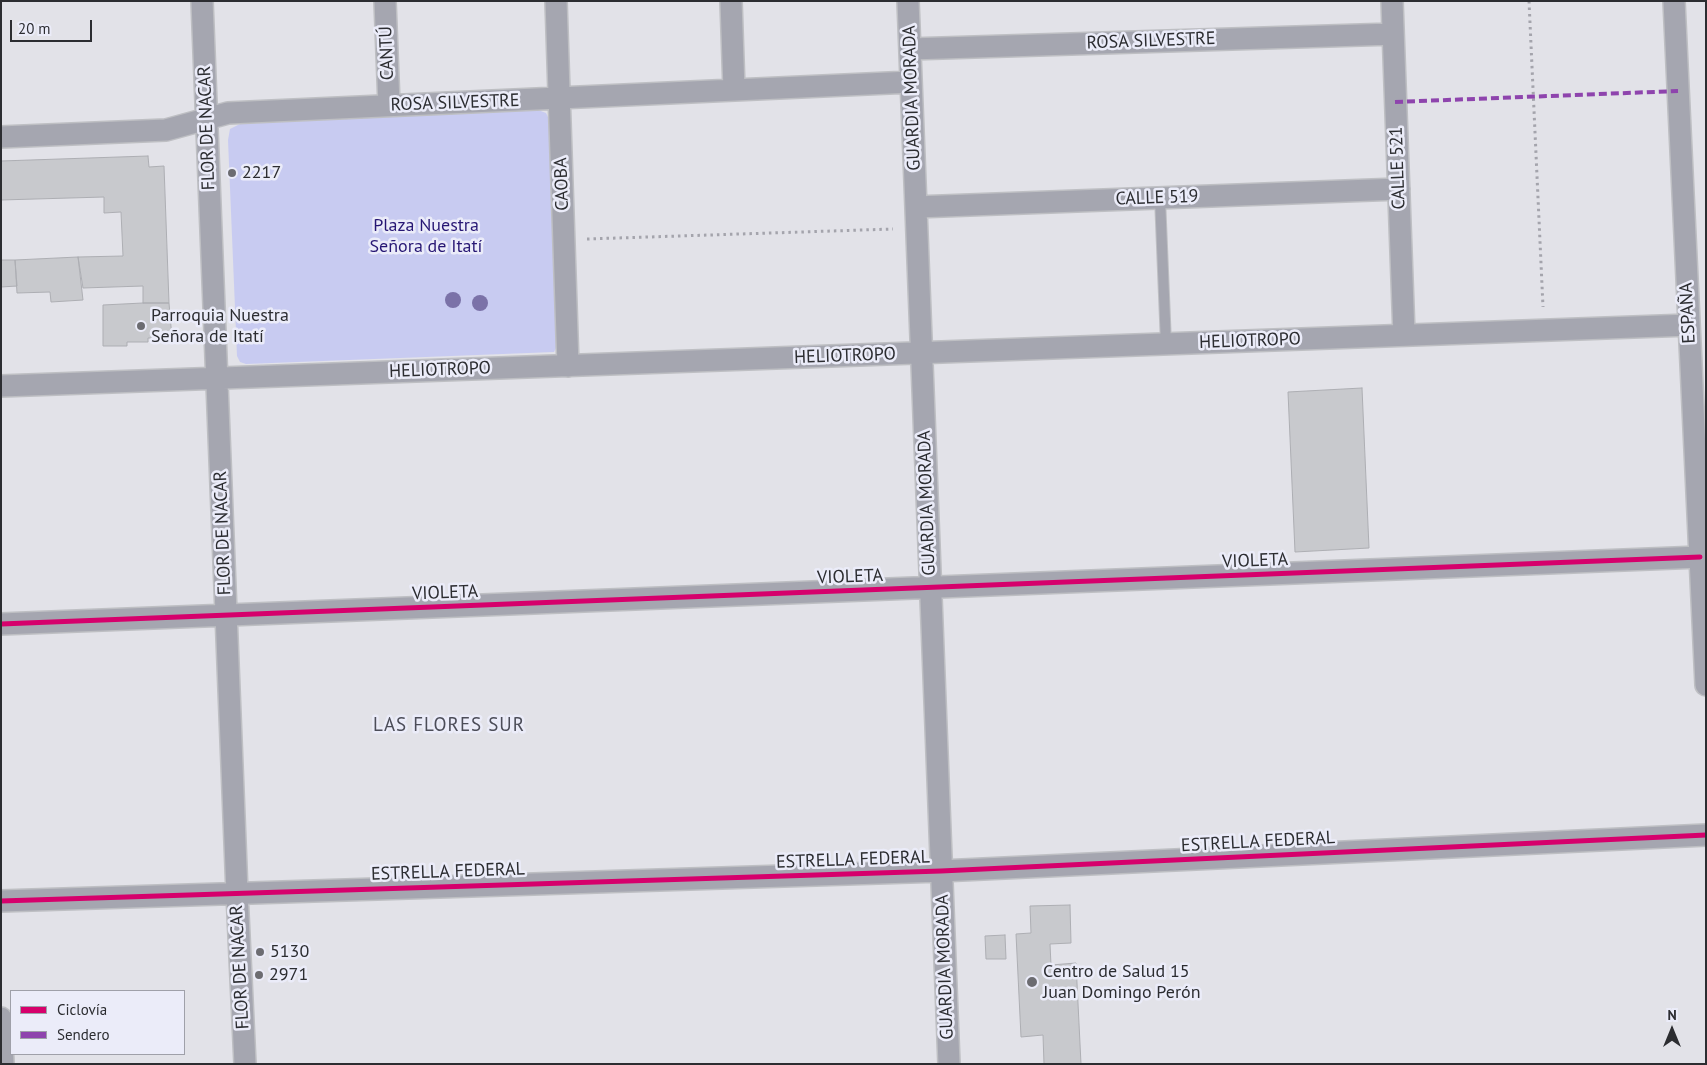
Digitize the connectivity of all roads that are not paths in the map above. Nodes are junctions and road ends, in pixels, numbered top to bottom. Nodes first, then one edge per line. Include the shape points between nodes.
1 (202, 1) edge
2 (385, 1) edge
3 (556, 1) edge
4 (731, 1) edge
5 (908, 1) edge
6 (1392, 1) edge
7 (1674, 1) edge
8 (1393, 34) junction
9 (910, 49) junction
10 (911, 82) junction
11 (734, 90) junction
12 (559, 98) junction
13 (389, 105) junction
14 (207, 120) junction
15 (1, 137) edge
16 (1399, 189) junction
17 (1160, 198) junction
18 (916, 218) junction
19 (1689, 325) junction
20 (1404, 335) junction
21 (1166, 344) junction
22 (922, 353) junction
23 (568, 366) junction
24 (217, 378) junction
25 (1, 386) edge
26 (1700, 557) junction
27 (930, 588) junction
28 (226, 615) junction
29 (1, 624) edge
30 (1706, 685) edge
31 (1706, 835) edge
32 (941, 871) junction
33 (236, 893) junction
34 (1, 901) edge
35 (1, 1018) edge
36 (3, 1064) edge
37 (245, 1064) edge
38 (949, 1064) edge

1 - 14 street, FLOR DE NACAR
2 - 13 street, CANTÚ
3 - 12 street, CAOBA
4 - 11 street
5 - 9 street, GUARDIA MORADA
6 - 8 street, CALLE 521
7 - 19 street, ESPAÑA
8 - 9 street, ROSA SILVESTRE
8 - 16 street, CALLE 521
9 - 10 street, GUARDIA MORADA
10 - 11 street, ROSA SILVESTRE
10 - 18 street, GUARDIA MORADA
11 - 12 street, ROSA SILVESTRE
12 - 13 street, ROSA SILVESTRE
12 - 23 street, CAOBA
13 - 14 street, ROSA SILVESTRE via 228,113
14 - 15 street, ROSA SILVESTRE via 166,130
14 - 24 street, FLOR DE NACAR
16 - 17 street, CALLE 519
16 - 20 street, CALLE 521
17 - 18 street, CALLE 519
17 - 21 lane
18 - 22 street, GUARDIA MORADA
19 - 20 street, HELIOTROPO
19 - 26 street, ESPAÑA
20 - 21 street, HELIOTROPO
21 - 22 street, HELIOTROPO
22 - 23 street, HELIOTROPO
22 - 27 street, GUARDIA MORADA
23 - 24 street, HELIOTROPO
24 - 25 street, HELIOTROPO
24 - 28 street, FLOR DE NACAR
26 - 27 street, VIOLETA
26 - 30 street, ESPAÑA
27 - 28 street, VIOLETA
27 - 32 street, GUARDIA MORADA
28 - 29 street, VIOLETA
28 - 33 street, FLOR DE NACAR
31 - 32 street, ESTRELLA FEDERAL
32 - 33 street, ESTRELLA FEDERAL
32 - 38 street, GUARDIA MORADA
33 - 34 street, ESTRELLA FEDERAL
33 - 37 street, FLOR DE NACAR
35 - 36 street

